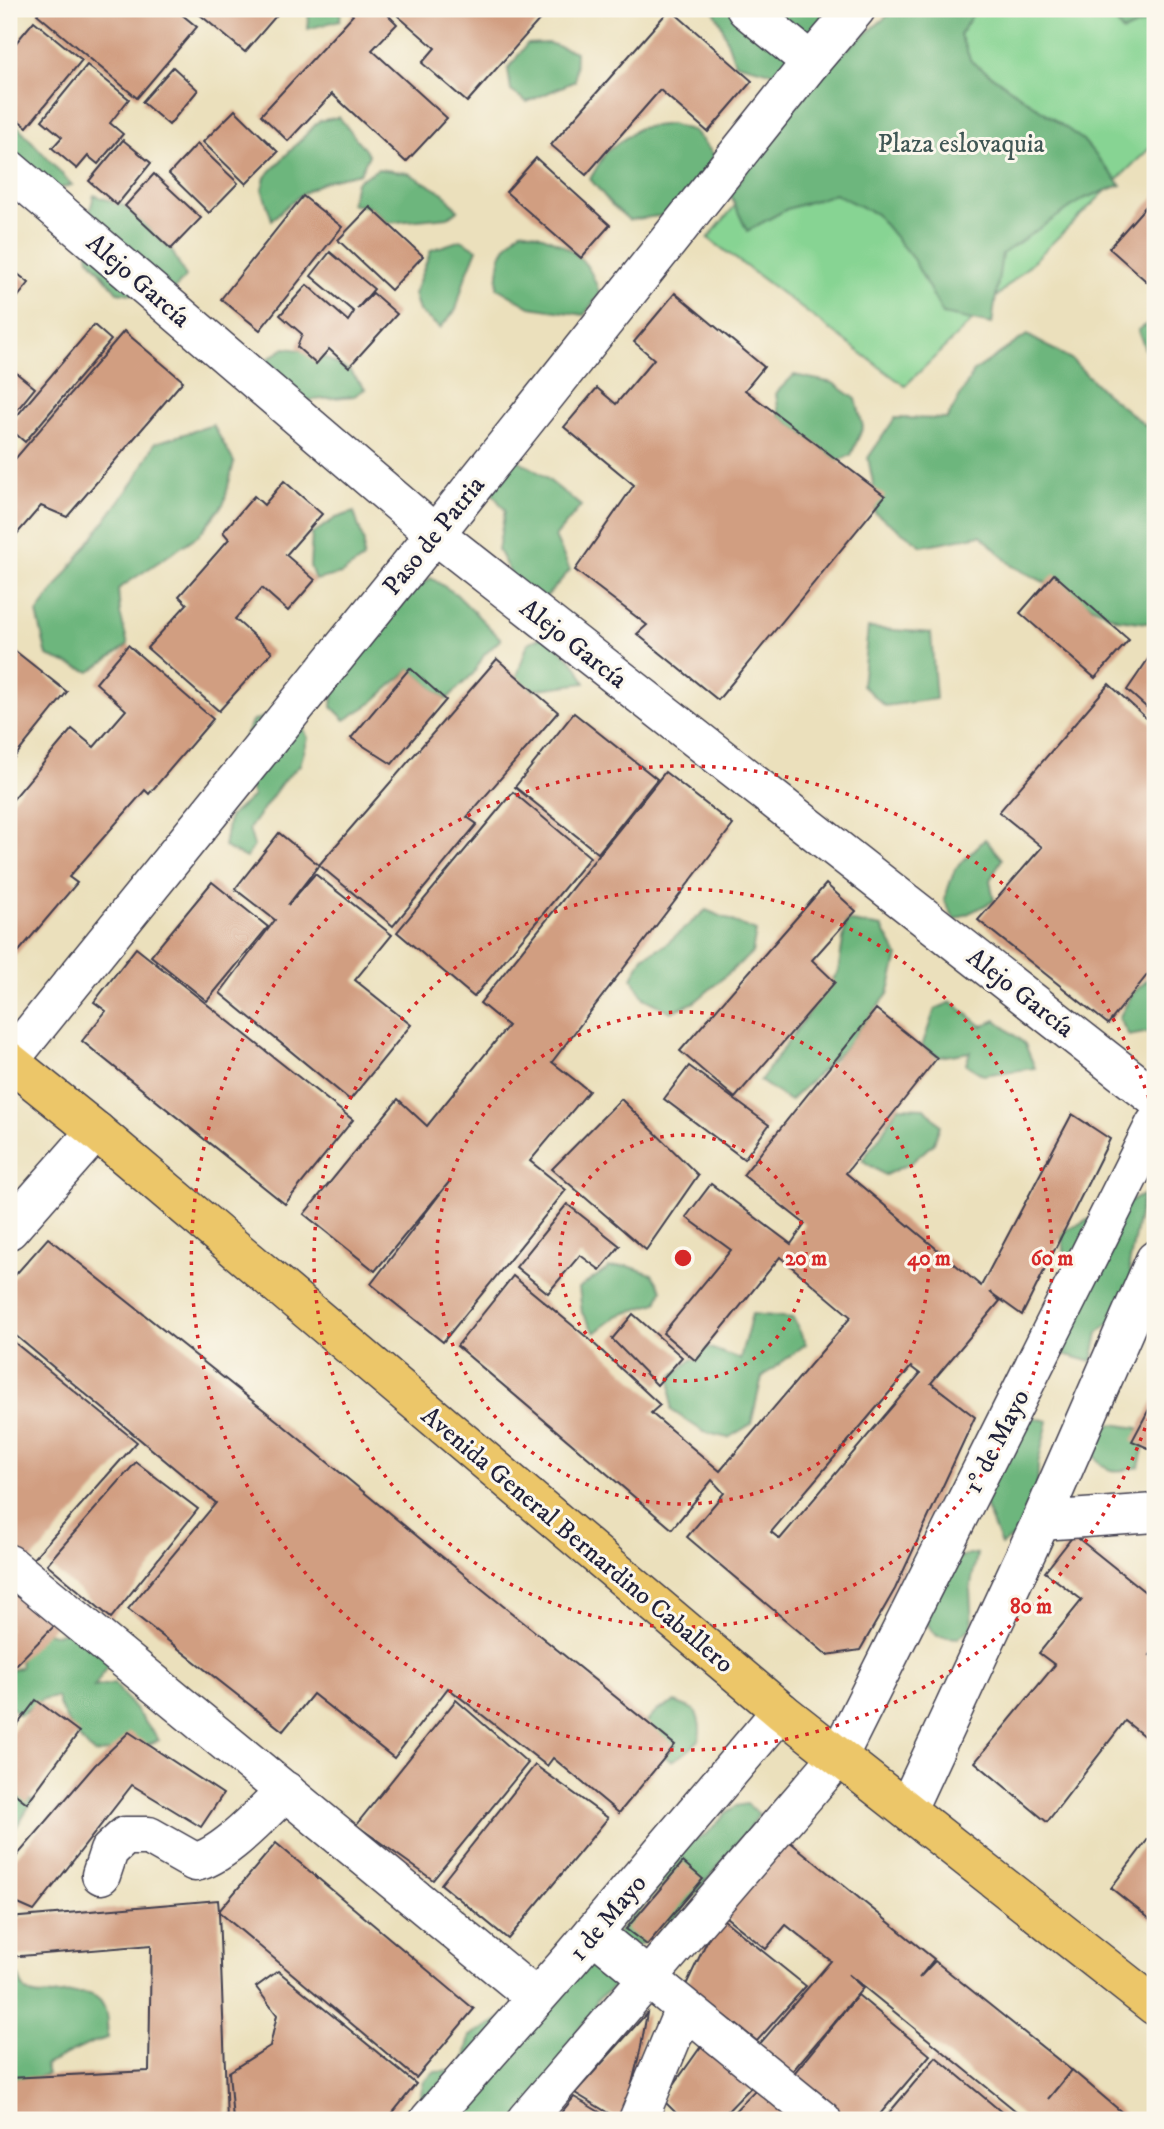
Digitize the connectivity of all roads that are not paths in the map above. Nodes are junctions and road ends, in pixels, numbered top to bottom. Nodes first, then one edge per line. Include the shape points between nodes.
1 (746, 9) edge
2 (856, 9) edge
3 (811, 62) junction
4 (9, 169) edge
5 (435, 534) junction
6 (9, 1061) edge
7 (1155, 1098) edge
8 (1155, 1124) edge
9 (96, 1131) junction
10 (9, 1230) edge
11 (1155, 1260) edge
12 (1155, 1513) edge
13 (1041, 1521) junction
14 (9, 1564) edge
15 (781, 1711) junction
16 (838, 1757) junction
17 (286, 1791) junction
18 (907, 1809) junction
19 (101, 1875) dead end
20 (593, 1933) junction
21 (646, 1978) junction
22 (536, 1998) junction
23 (1155, 2006) edge
24 (684, 2009) junction
25 (429, 2120) edge
26 (526, 2120) edge
27 (638, 2120) edge
28 (822, 2120) edge

1 - 3 street
2 - 3 street, Paso de Patria
3 - 5 street, Paso de Patria
4 - 5 street, Alejo García
5 - 6 street, Paso de Patria
5 - 7 street, Alejo García
6 - 9 main road, Avenida General Bernardino Caballero
8 - 16 street, 1° de Mayo
9 - 10 street
9 - 15 main road, Avenida General Bernardino Caballero
11 - 13 street
12 - 13 street
13 - 18 street
14 - 17 street
15 - 16 main road, Avenida General Bernardino Caballero
15 - 20 street, 1 de Mayo
16 - 18 main road, Avenida General Bernardino Caballero
16 - 21 street, 1° de Mayo
17 - 19 street via 207,1859 195,1862 149,1836 125,1836 109,1851
17 - 22 street
18 - 23 main road, Avenida General Bernardino Caballero
20 - 21 street
20 - 22 street, 1 de Mayo
21 - 24 street
21 - 26 street, 1° de Mayo
22 - 25 street, 1 de Mayo
24 - 27 street
24 - 28 street

